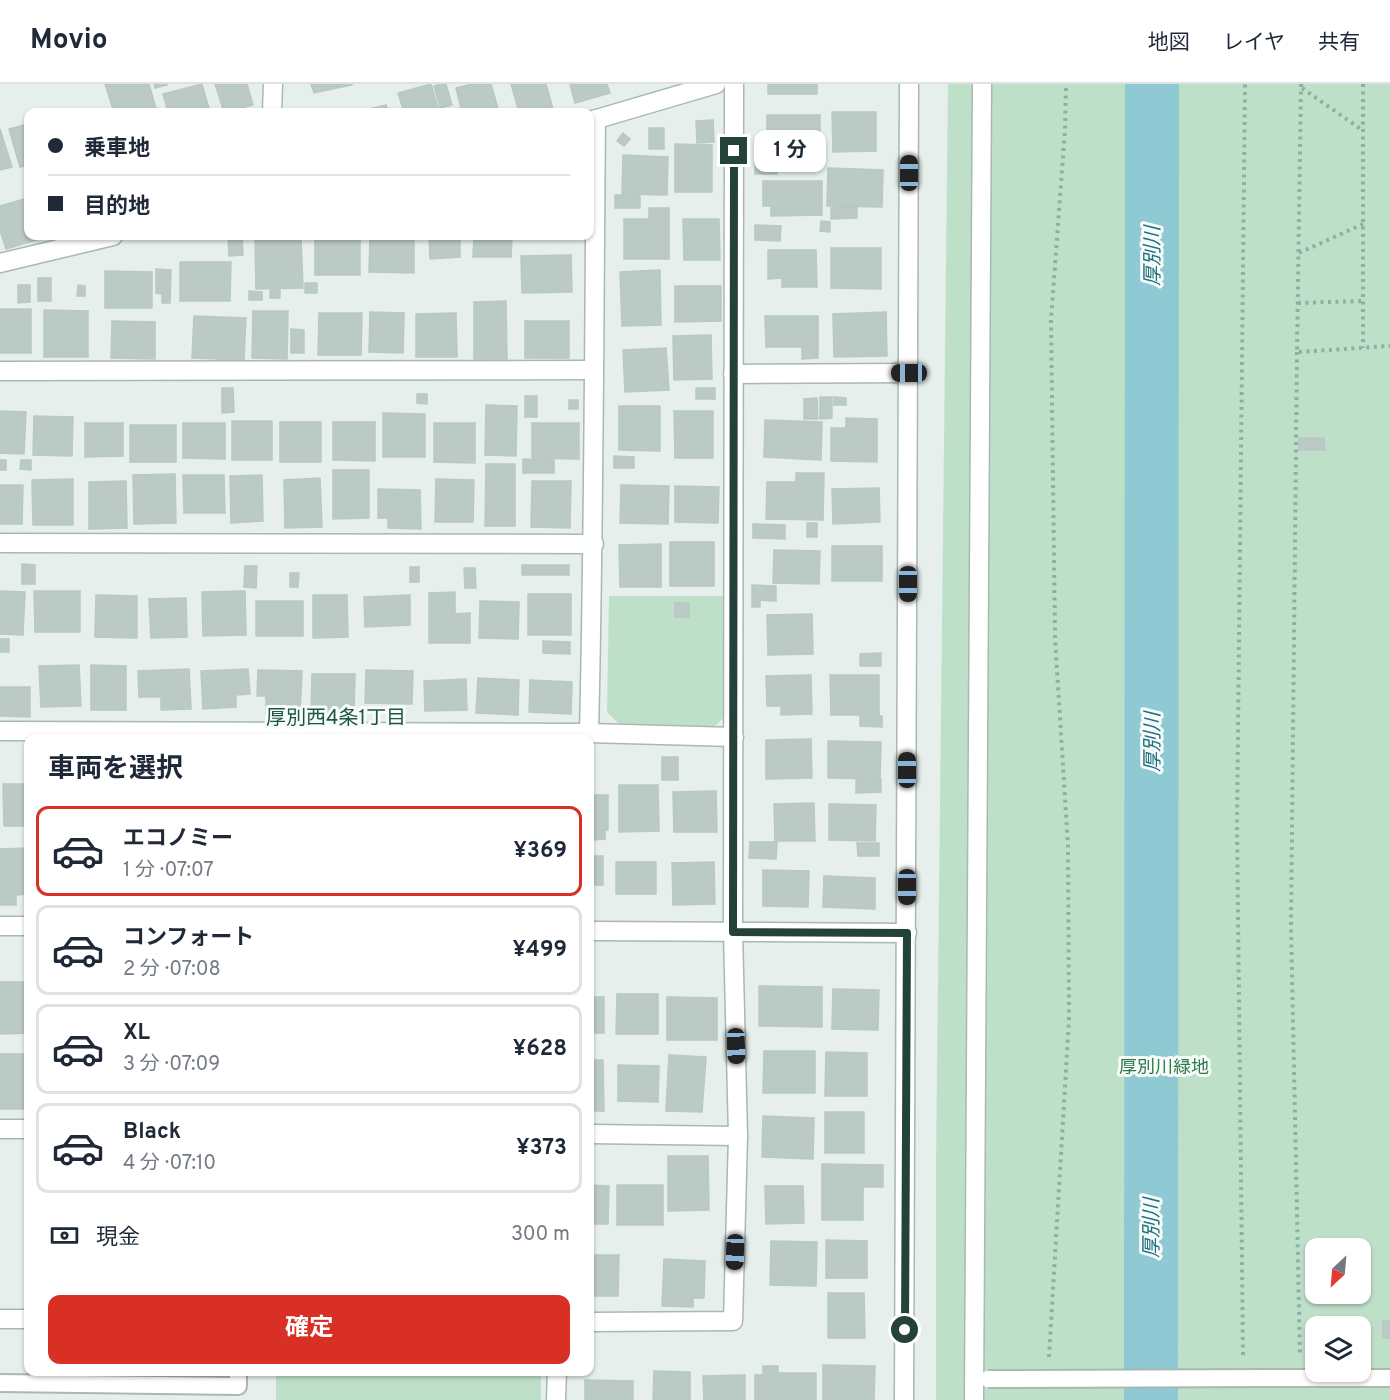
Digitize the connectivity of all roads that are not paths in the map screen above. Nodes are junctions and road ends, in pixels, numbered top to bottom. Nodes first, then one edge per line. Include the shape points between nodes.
1 (273, 84) edge
2 (716, 84) edge
3 (734, 84) edge
4 (909, 84) edge
5 (982, 84) edge
6 (272, 108) edge
7 (594, 120) edge
8 (96, 240) edge
9 (593, 240) edge
10 (0, 263) edge
11 (593, 370) junction
12 (0, 371) edge
13 (909, 373) junction
14 (733, 374) junction
15 (0, 543) edge
16 (594, 544) junction
17 (0, 731) edge
18 (589, 733) junction
19 (205, 734) edge
20 (431, 734) edge
21 (734, 737) junction
22 (0, 926) edge
23 (24, 926) edge
24 (594, 931) edge
25 (733, 932) junction
26 (907, 933) junction
27 (0, 1129) edge
28 (24, 1129) edge
29 (594, 1134) edge
30 (738, 1136) junction
31 (0, 1319) edge
32 (24, 1319) edge
33 (594, 1322) edge
34 (238, 1376) edge
35 (556, 1376) edge
36 (981, 1378) junction
37 (1390, 1378) edge
38 (0, 1383) edge
39 (556, 1400) edge
40 (904, 1400) edge
41 (974, 1400) edge

1 - 6 street
2 - 7 street
3 - 14 street
4 - 13 street
5 - 36 street
8 - 10 street
9 - 11 street
11 - 12 street
11 - 16 street
13 - 14 street
13 - 26 street
14 - 21 street
15 - 16 street
16 - 18 street
17 - 19 street
18 - 20 street
18 - 21 street
21 - 25 street
22 - 23 street
24 - 25 street
25 - 26 street
25 - 30 street
26 - 40 street
27 - 28 street
29 - 30 street
30 - 33 street via 733,1321
31 - 32 street
34 - 38 lane via 238,1386
35 - 39 street
36 - 37 lane, bridge
36 - 41 street

